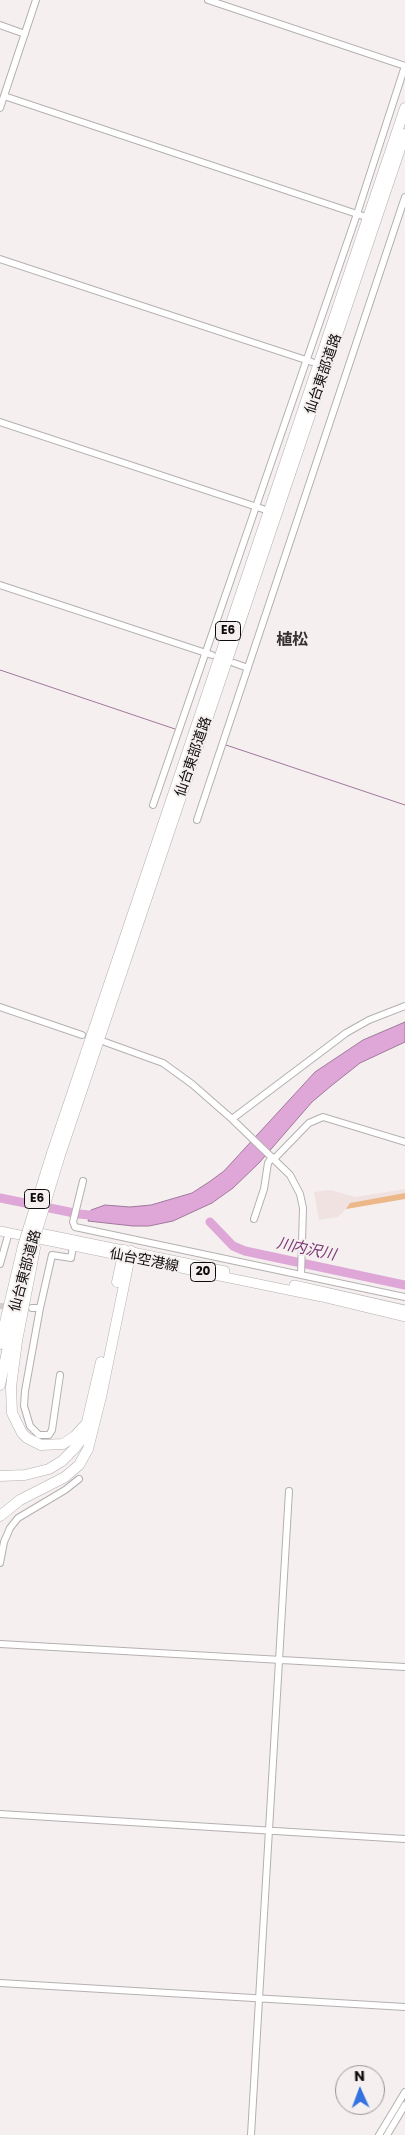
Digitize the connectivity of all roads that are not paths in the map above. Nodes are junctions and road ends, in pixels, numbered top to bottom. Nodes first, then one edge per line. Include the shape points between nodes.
1 (36, 0) edge
2 (208, 0) edge
3 (0, 25) edge
4 (25, 34) junction
5 (405, 66) edge
6 (4, 96) junction
7 (0, 108) edge
8 (405, 108) edge
9 (405, 134) edge
10 (405, 198) edge
11 (360, 215) junction
12 (0, 259) edge
13 (309, 361) junction
14 (0, 422) edge
15 (260, 508) junction
16 (0, 585) edge
17 (209, 654) junction
18 (234, 663) dead end
19 (248, 668) junction
20 (153, 805) dead end
21 (197, 820) dead end
22 (405, 1006) edge
23 (0, 1007) edge
24 (82, 1035) dead end
25 (106, 1042) dead end
26 (232, 1119) junction
27 (405, 1142) edge
28 (56, 1154) junction
29 (272, 1157) junction
30 (82, 1181) dead end
31 (254, 1219) dead end
32 (0, 1225) edge
33 (4, 1231) edge
34 (30, 1247) junction
35 (73, 1247) junction
36 (126, 1254) junction
37 (0, 1264) edge
38 (301, 1273) junction
39 (405, 1297) edge
40 (32, 1308) tunnel mouth
41 (40, 1308) junction
42 (405, 1310) edge
43 (405, 1317) edge
44 (0, 1344) edge
45 (60, 1375) dead end
46 (0, 1385) edge
47 (87, 1422) junction
48 (92, 1435) junction
49 (0, 1476) edge
50 (79, 1479) dead end
51 (0, 1481) edge
52 (289, 1491) dead end
53 (0, 1516) edge
54 (0, 1563) edge
55 (0, 1644) edge
56 (280, 1660) junction
57 (405, 1667) edge
58 (0, 1814) edge
59 (269, 1830) junction
60 (405, 1839) edge
61 (0, 1983) edge
62 (259, 1998) junction
63 (405, 2006) edge
64 (405, 2092) edge
65 (405, 2104) edge
66 (251, 2135) edge
67 (379, 2135) edge
68 (387, 2135) edge

1 - 4 street
2 - 5 street
3 - 4 street
4 - 6 street
5 - 11 street
6 - 7 street
6 - 11 street
8 - 28 highway, 仙台東部道路 / E6
9 - 28 highway, 仙台東部道路 / E6
10 - 19 street
11 - 13 street
12 - 13 street
13 - 15 street
14 - 15 street
15 - 17 street
16 - 17 street
17 - 20 street
18 - 19 street
19 - 21 street
22 - 26 street via 346,1033
23 - 24 street
25 - 26 street via 163,1063
26 - 29 street
27 - 29 street via 323,1117 308,1123
28 - 34 highway, 仙台東部道路 / E6, bridge
28 - 34 highway, 仙台東部道路 / E6, bridge
29 - 31 street
29 - 38 street via 290,1176 300,1194
30 - 38 street via 72,1222 75,1227
32 - 36 main road, 仙台空港線 / 20
33 - 35 main road, 仙台空港線 / 20
33 - 37 street
34 - 44 highway, 仙台東部道路 / E6
34 - 46 highway, 仙台東部道路 / E6
34 - 47 highway via 11,1387 12,1413 26,1438 48,1446 69,1441
35 - 36 main road, 仙台空港線 / 20
35 - 41 street via 71,1258 52,1255
36 - 42 main road, 仙台空港線 / 20 via 332,1292
36 - 43 main road, 仙台空港線 / 20
36 - 47 highway
36 - 48 highway
38 - 39 street
40 - 41 street
41 - 45 street via 24,1406 30,1426 39,1435 49,1435 52,1430
47 - 49 highway via 80,1442 56,1465 33,1474
48 - 51 highway via 75,1456 56,1471 31,1479
48 - 53 highway via 88,1449 72,1472 12,1505
50 - 54 street via 18,1518 4,1542
52 - 56 street
55 - 56 street
56 - 57 street
56 - 59 street
58 - 59 street
59 - 60 street
59 - 62 street
61 - 62 street
62 - 63 street
62 - 66 street
64 - 67 street
65 - 68 street

